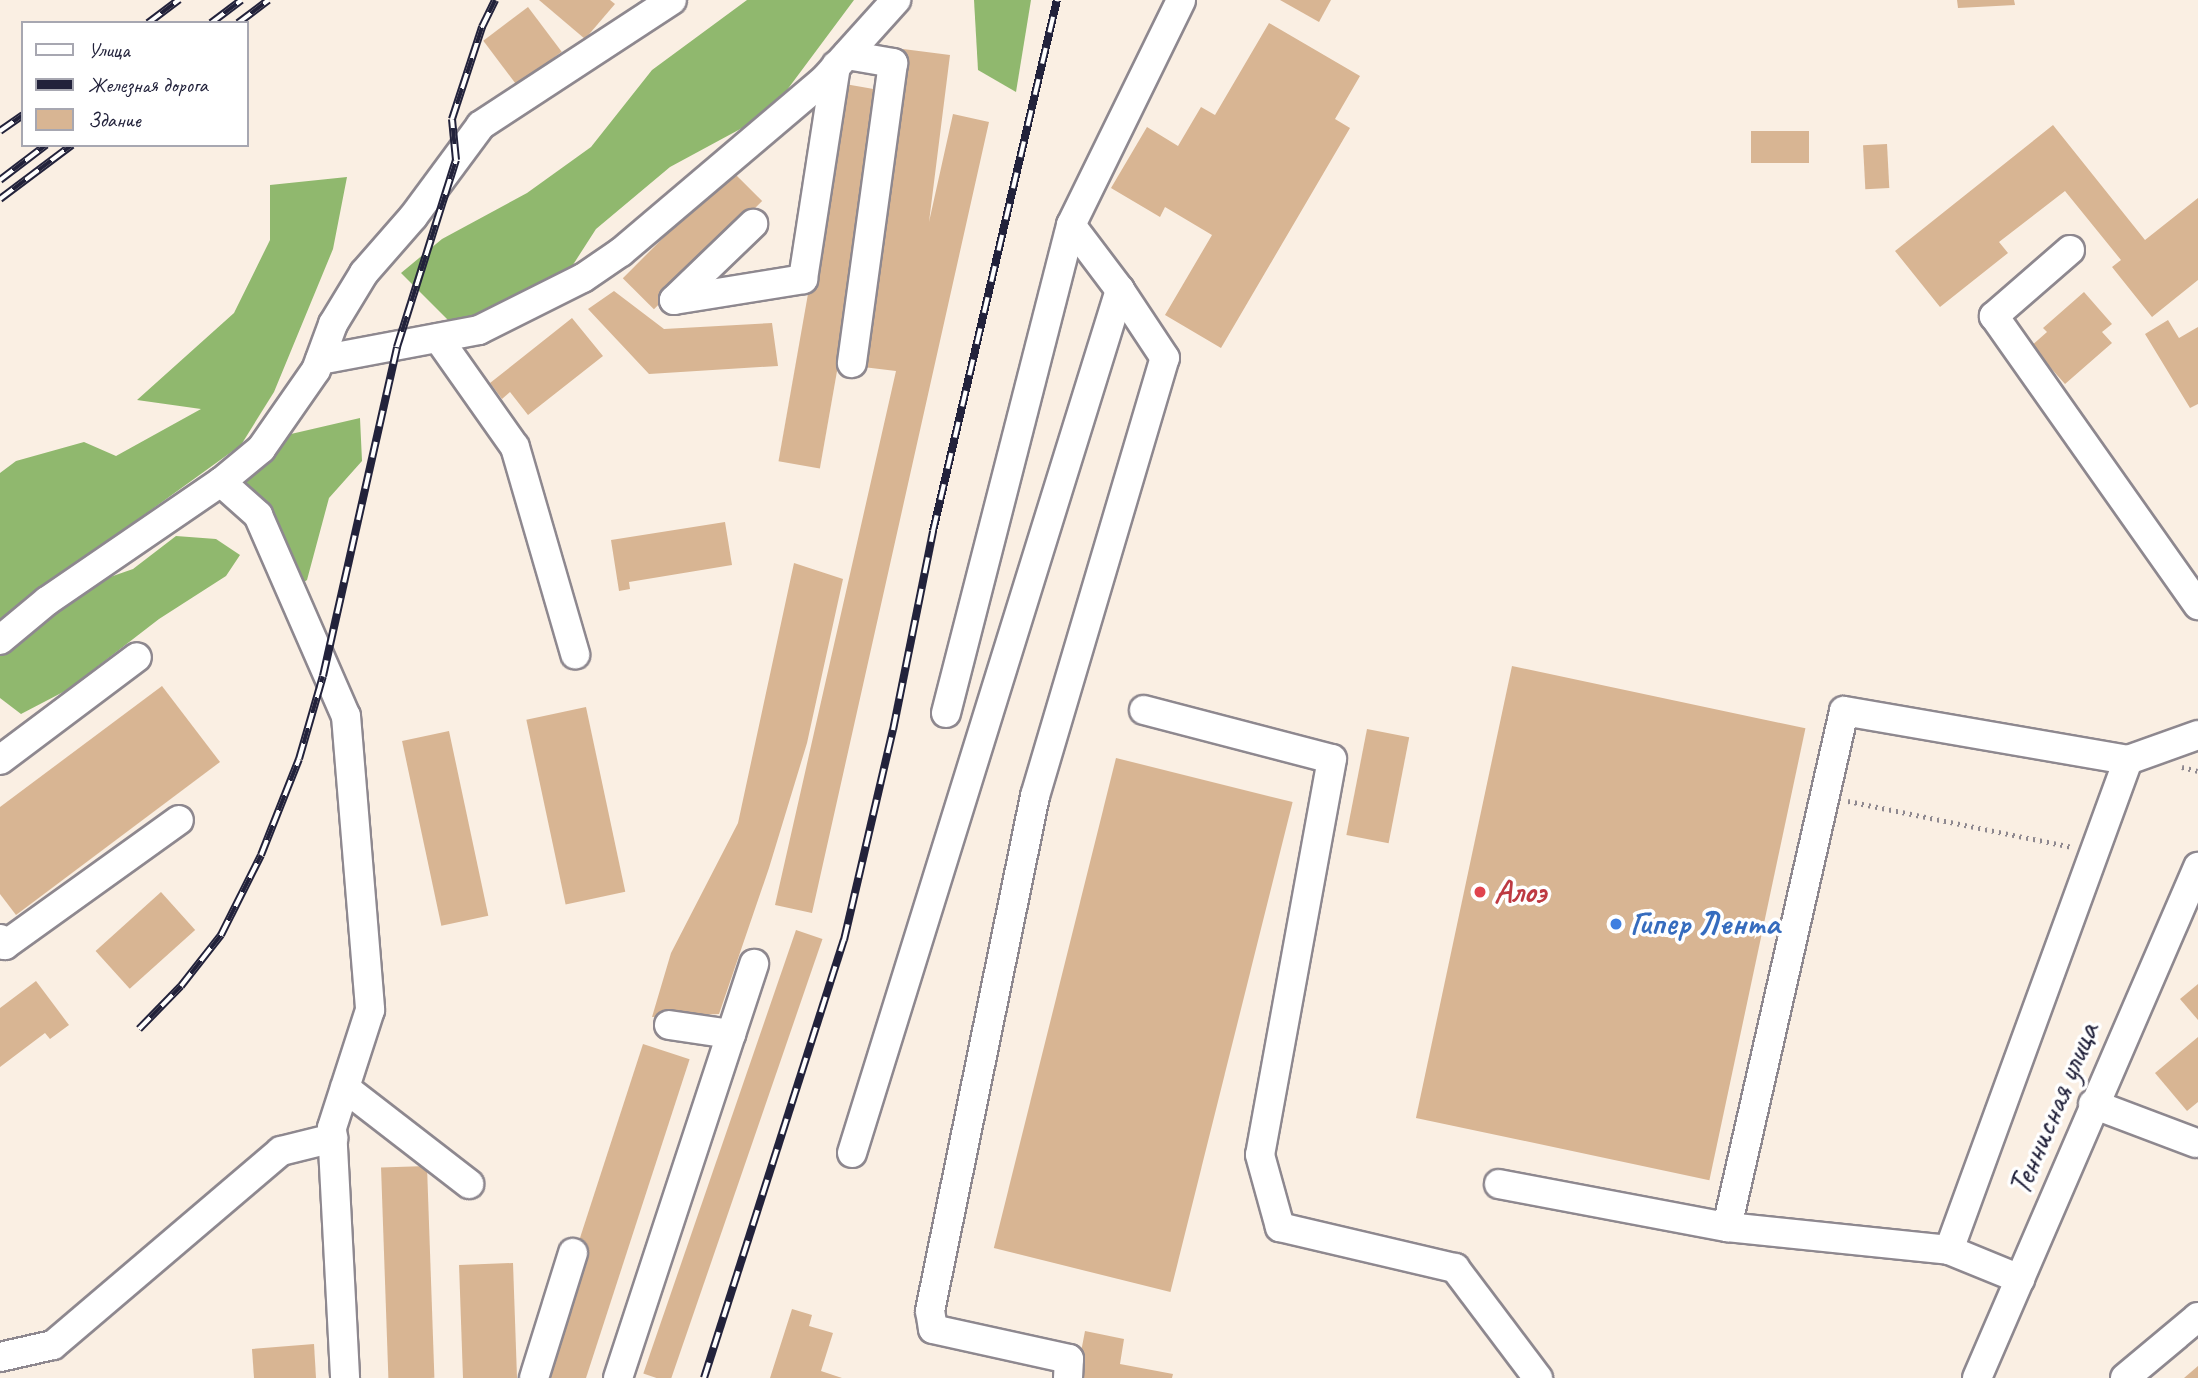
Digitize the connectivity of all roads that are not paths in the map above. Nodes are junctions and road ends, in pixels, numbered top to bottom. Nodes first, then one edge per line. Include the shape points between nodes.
1 (672, 0) edge
2 (896, 0) edge
3 (1181, 0) edge
4 (842, 60) junction
5 (753, 224) dead end
6 (1071, 225) junction
7 (2070, 250) dead end
8 (1120, 290) junction
9 (438, 338) junction
10 (320, 360) junction
11 (852, 363) dead end
12 (221, 482) junction
13 (2198, 605) edge
14 (0, 640) edge
15 (575, 654) dead end
16 (137, 657) dead end
17 (1144, 710) dead end
18 (946, 713) dead end
19 (2198, 735) edge
20 (0, 760) edge
21 (2128, 760) junction
22 (179, 820) dead end
23 (2198, 867) edge
24 (2, 944) edge
25 (754, 964) dead end
26 (669, 1025) dead end
27 (731, 1034) junction
28 (345, 1088) junction
29 (2093, 1104) junction
30 (332, 1138) junction
31 (2197, 1143) edge
32 (852, 1153) dead end
33 (469, 1184) dead end
34 (1499, 1184) dead end
35 (1727, 1227) junction
36 (1949, 1250) junction
37 (573, 1253) dead end
38 (2020, 1279) junction
39 (2198, 1317) edge
40 (0, 1357) edge
41 (345, 1378) edge
42 (534, 1378) edge
43 (618, 1378) edge
44 (1068, 1378) edge
45 (1538, 1378) edge
46 (1977, 1378) edge
47 (2125, 1378) edge

1 - 10 street via 481,125 413,217 364,273 333,324
2 - 4 street
3 - 6 street
4 - 5 street via 803,279 674,300
4 - 9 street via 621,252 583,278 479,330
4 - 11 street via 893,63
6 - 8 street
6 - 18 street
7 - 13 street via 1994,316
8 - 32 street
8 - 44 street via 1165,358 1035,796 930,1311 933,1329 1069,1359
9 - 10 street
9 - 15 street via 515,447
10 - 12 street via 261,449
12 - 14 street via 47,601
12 - 28 street via 258,515 346,716 370,1010
16 - 20 street
17 - 45 street via 1332,759 1260,1155 1280,1227 1455,1268
19 - 21 street
21 - 35 street via 1844,711
21 - 36 street
22 - 24 street
23 - 29 street, Теннисная улица
25 - 27 street
26 - 27 street
27 - 43 street
28 - 30 street
28 - 33 street
29 - 31 street
29 - 38 street, Теннисная улица
30 - 40 street via 281,1151 53,1345
30 - 41 street
34 - 35 street
35 - 36 street
36 - 38 street
37 - 42 street
38 - 46 street, Теннисная улица
39 - 47 street

